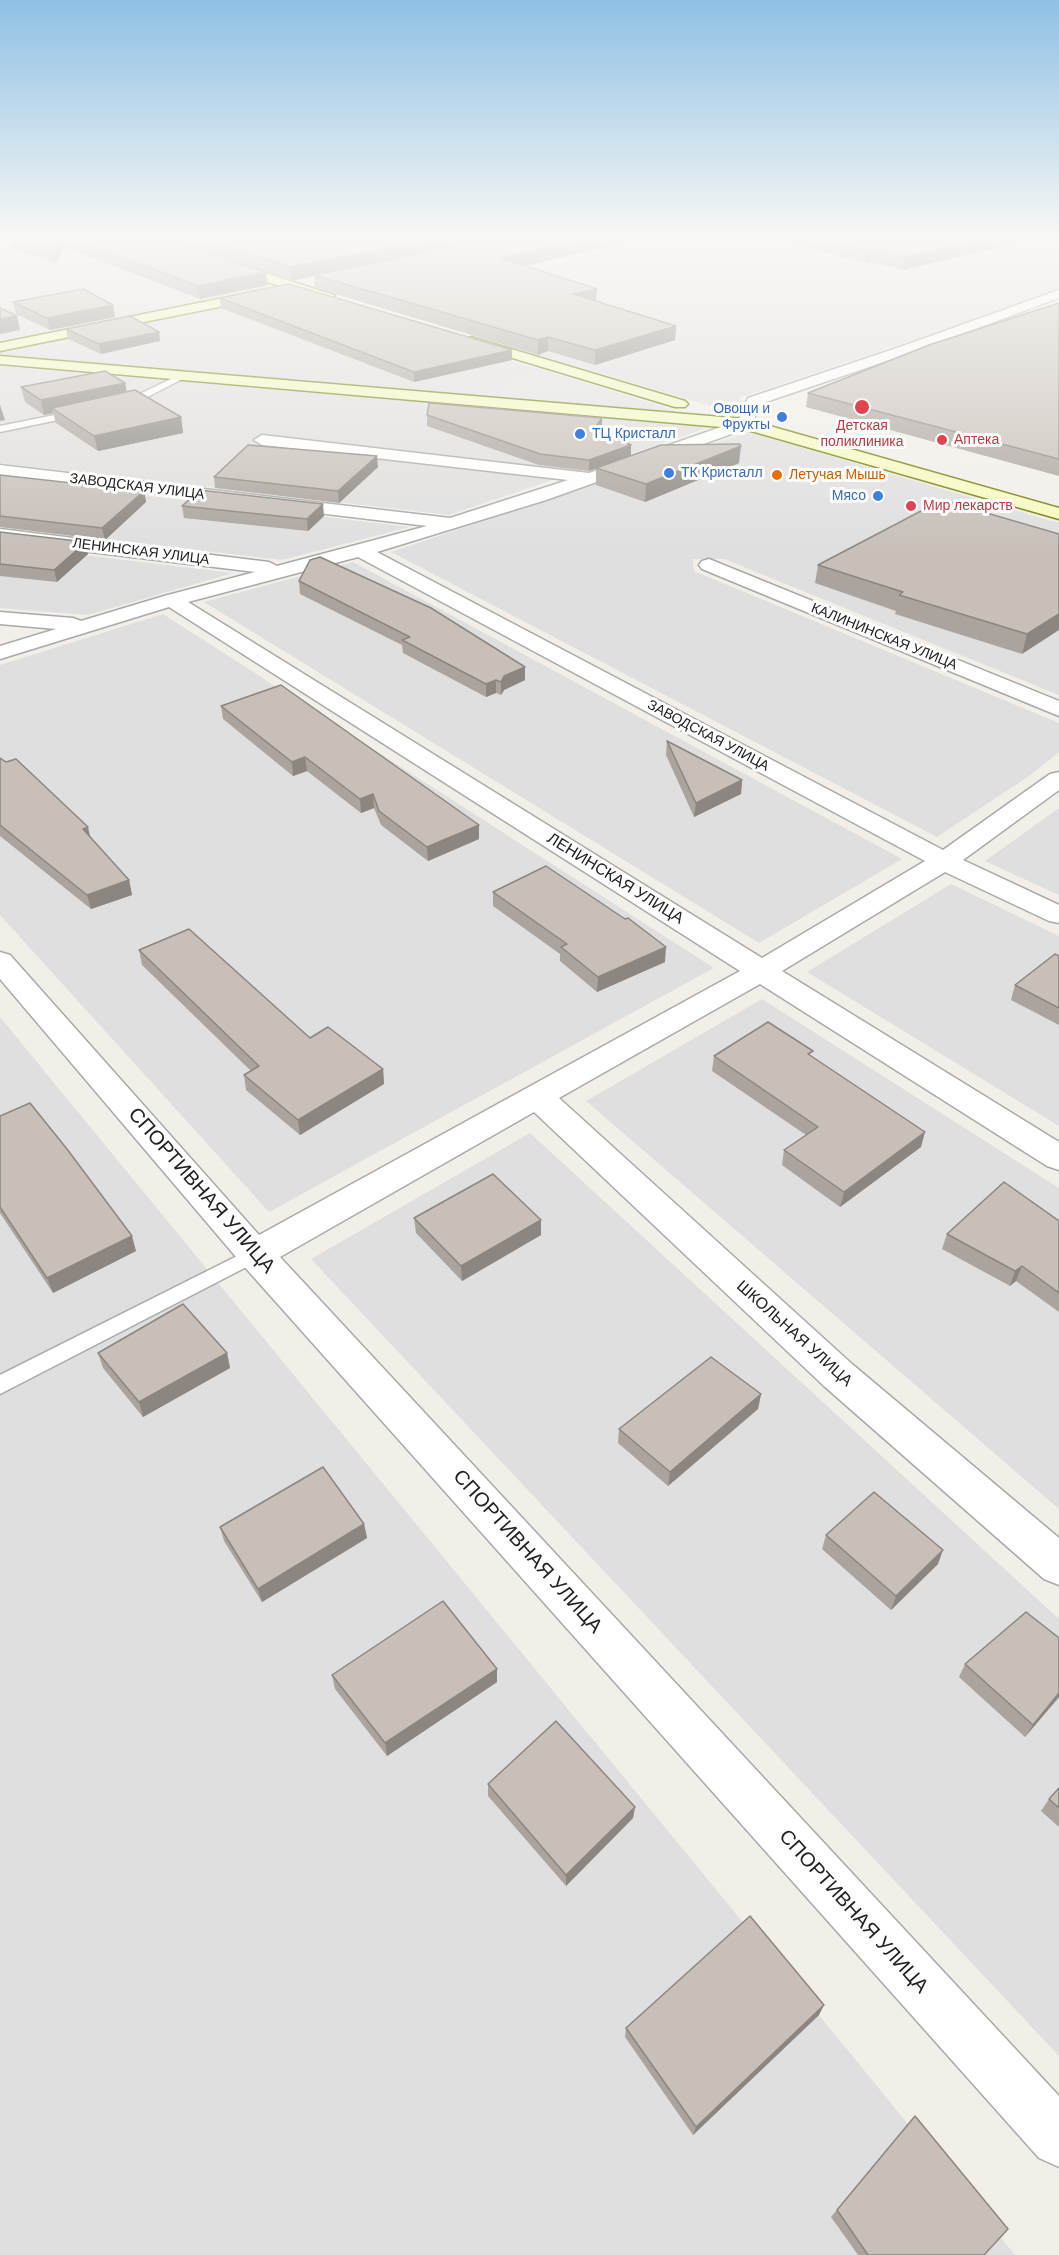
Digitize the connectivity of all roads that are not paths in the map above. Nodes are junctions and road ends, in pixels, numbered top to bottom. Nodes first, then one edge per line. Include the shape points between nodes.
1 (24, 342) edge
2 (474, 342) edge
3 (925, 342) edge
4 (0, 347) edge
5 (0, 360) edge
6 (184, 376) junction
7 (110, 406) edge
8 (88, 411) edge
9 (745, 424) junction
10 (0, 429) edge
11 (262, 440) dead end
12 (0, 470) edge
13 (591, 478) junction
14 (1059, 514) edge
15 (453, 523) junction
16 (0, 535) edge
17 (360, 550) junction
18 (709, 565) dead end
19 (283, 570) junction
20 (171, 600) junction
21 (0, 618) edge
22 (89, 626) junction
23 (0, 653) edge
24 (1059, 708) edge
25 (1059, 779) edge
26 (944, 861) junction
27 (1059, 915) edge
28 (0, 961) edge
29 (761, 971) junction
30 (537, 1096) junction
31 (1059, 1158) edge
32 (255, 1254) junction
33 (0, 1385) edge
34 (1059, 1565) edge
35 (1059, 2138) edge

1 - 4 street
2 - 9 street
3 - 9 street via 753,401
5 - 6 street
6 - 7 lane via 131,402
6 - 9 street
8 - 10 lane
9 - 13 street
9 - 14 street
11 - 13 street
12 - 15 street, ЗАВОДСКАЯ УЛИЦА
13 - 15 street
15 - 17 street
16 - 19 street, ЛЕНИНСКАЯ УЛИЦА
17 - 19 street
17 - 26 street, ЗАВОДСКАЯ УЛИЦА
18 - 24 street, КАЛИНИНСКАЯ УЛИЦА
19 - 20 street
20 - 22 street
20 - 29 street, ЛЕНИНСКАЯ УЛИЦА
21 - 22 street
22 - 23 street
25 - 26 street
26 - 27 street, ЗАВОДСКАЯ УЛИЦА
26 - 29 street
28 - 32 street, СПОРТИВНАЯ УЛИЦА
29 - 30 street
29 - 31 street, ЛЕНИНСКАЯ УЛИЦА
30 - 32 street
30 - 34 street, ШКОЛЬНАЯ УЛИЦА via 838,1375
32 - 33 lane
32 - 35 street, СПОРТИВНАЯ УЛИЦА

